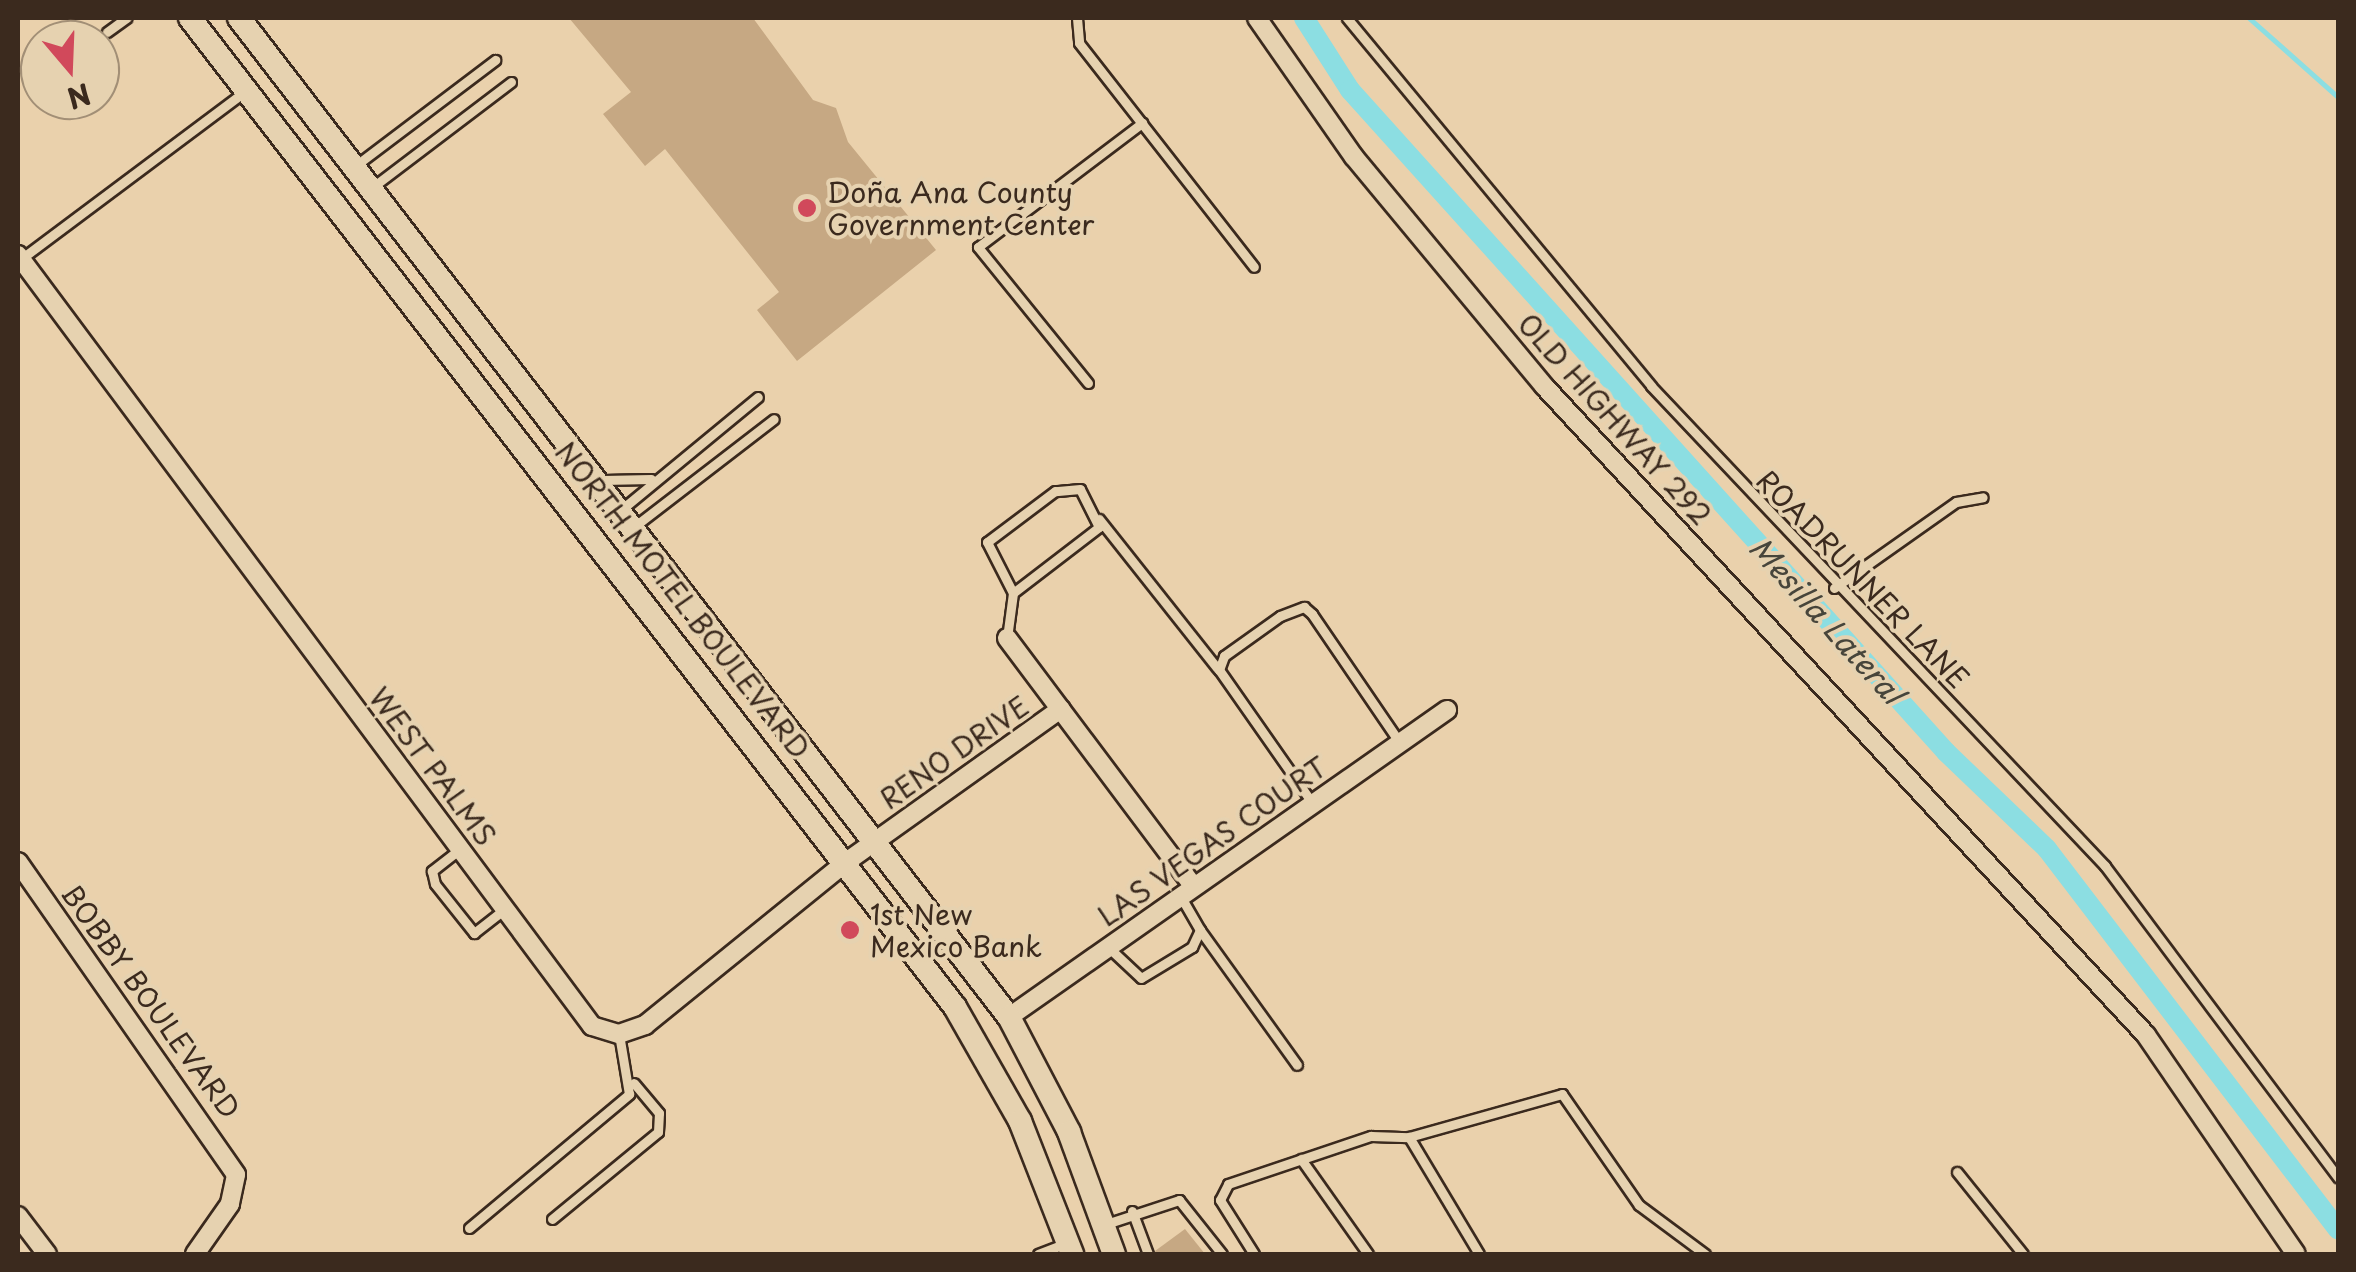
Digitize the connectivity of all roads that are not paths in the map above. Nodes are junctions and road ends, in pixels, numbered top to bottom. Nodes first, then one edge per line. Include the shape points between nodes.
1 (190, 18) edge
2 (239, 18) edge
3 (1077, 18) edge
4 (1257, 18) edge
5 (1347, 18) edge
6 (494, 60) dead end
7 (511, 82) dead end
8 (246, 90) junction
9 (1142, 123) junction
10 (354, 166) junction
11 (323, 188) junction
12 (372, 188) junction
13 (341, 211) junction
14 (19, 257) edge
15 (1254, 267) dead end
16 (1088, 382) dead end
17 (758, 398) dead end
18 (774, 418) dead end
19 (598, 478) junction
20 (654, 478) junction
21 (1983, 497) dead end
22 (629, 517) junction
23 (1099, 519) junction
24 (598, 540) junction
25 (1834, 588) junction
26 (1014, 593) junction
27 (1008, 638) joint
28 (1219, 670) junction
29 (1061, 709) junction
30 (1447, 710) dead end
31 (1400, 743) junction
32 (1312, 804) junction
33 (879, 839) junction
34 (460, 849) junction
35 (848, 860) junction
36 (18, 862) edge
37 (1187, 892) junction
38 (505, 909) junction
39 (1200, 930) junction
40 (1108, 947) junction
41 (1009, 1017) junction
42 (619, 1034) junction
43 (1297, 1065) dead end
44 (634, 1083) junction
45 (1409, 1136) junction
46 (1301, 1159) junction
47 (1956, 1172) dead end
48 (2338, 1178) edge
49 (1132, 1211) junction
50 (18, 1216) edge
51 (552, 1220) dead end
52 (1104, 1225) junction
53 (469, 1228) dead end
54 (1070, 1248) edge
55 (46, 1254) edge
56 (195, 1254) edge
57 (1038, 1254) edge
58 (1114, 1254) edge
59 (1148, 1254) edge
60 (1222, 1254) edge
61 (1254, 1254) edge
62 (1368, 1254) edge
63 (1479, 1254) edge
64 (1705, 1254) edge
65 (2024, 1254) edge
66 (2296, 1254) edge

1 - 8 main road, NORTH MOTEL BOULEVARD
2 - 10 main road, NORTH MOTEL BOULEVARD
3 - 9 lane via 1079,44
4 - 66 street, OLD HIGHWAY 292 via 1354,157 1544,386 2146,1035
5 - 25 lane, ROADRUNNER LANE via 1651,386
6 - 10 lane
7 - 12 lane
8 - 11 main road, NORTH MOTEL BOULEVARD
8 - 14 lane
9 - 15 lane
9 - 16 lane via 978,247
10 - 11 main road
10 - 12 main road, NORTH MOTEL BOULEVARD
11 - 13 main road, NORTH MOTEL BOULEVARD
12 - 13 main road
12 - 19 main road, NORTH MOTEL BOULEVARD
13 - 24 main road, NORTH MOTEL BOULEVARD
14 - 34 street, WEST PALMS
17 - 20 lane
18 - 22 lane
19 - 20 lane
19 - 22 main road, NORTH MOTEL BOULEVARD
20 - 22 lane
21 - 25 lane via 1956,502
22 - 24 main road
22 - 33 main road, NORTH MOTEL BOULEVARD
23 - 26 lane via 1095,535
23 - 26 lane via 1080,490 1064,487 991,536 987,552
23 - 28 lane
24 - 35 main road, NORTH MOTEL BOULEVARD
25 - 48 lane, ROADRUNNER LANE via 2105,866
26 - 27 lane
27 - 29 street
28 - 31 lane via 1224,656 1304,607
28 - 32 lane
29 - 33 street, RENO DRIVE
29 - 37 street
30 - 31 street, LAS VEGAS COURT
31 - 32 street, LAS VEGAS COURT
32 - 37 street, LAS VEGAS COURT
33 - 35 street
33 - 41 main road, NORTH MOTEL BOULEVARD
34 - 38 street, WEST PALMS
34 - 38 lane via 432,871 435,884 474,933
35 - 42 street via 645,1025
35 - 54 main road, NORTH MOTEL BOULEVARD via 974,1039 1020,1121
36 - 56 street, BOBBY BOULEVARD via 236,1175 230,1204
37 - 39 lane
37 - 40 street, LAS VEGAS COURT
38 - 42 street, WEST PALMS via 592,1026
39 - 40 lane via 1192,946 1141,978
39 - 43 lane
40 - 41 street, LAS VEGAS COURT
41 - 52 main road, NORTH MOTEL BOULEVARD via 1069,1132
42 - 44 lane
44 - 51 lane via 659,1113 658,1132
44 - 53 lane
45 - 46 lane via 1360,1138
45 - 63 lane
45 - 64 lane via 1562,1094 1640,1205
46 - 61 lane via 1222,1191 1226,1214
46 - 62 lane
47 - 65 lane
49 - 52 lane
49 - 59 lane
49 - 60 lane via 1179,1200
50 - 55 street
52 - 54 main road
52 - 58 main road, NORTH MOTEL BOULEVARD
54 - 57 lane

